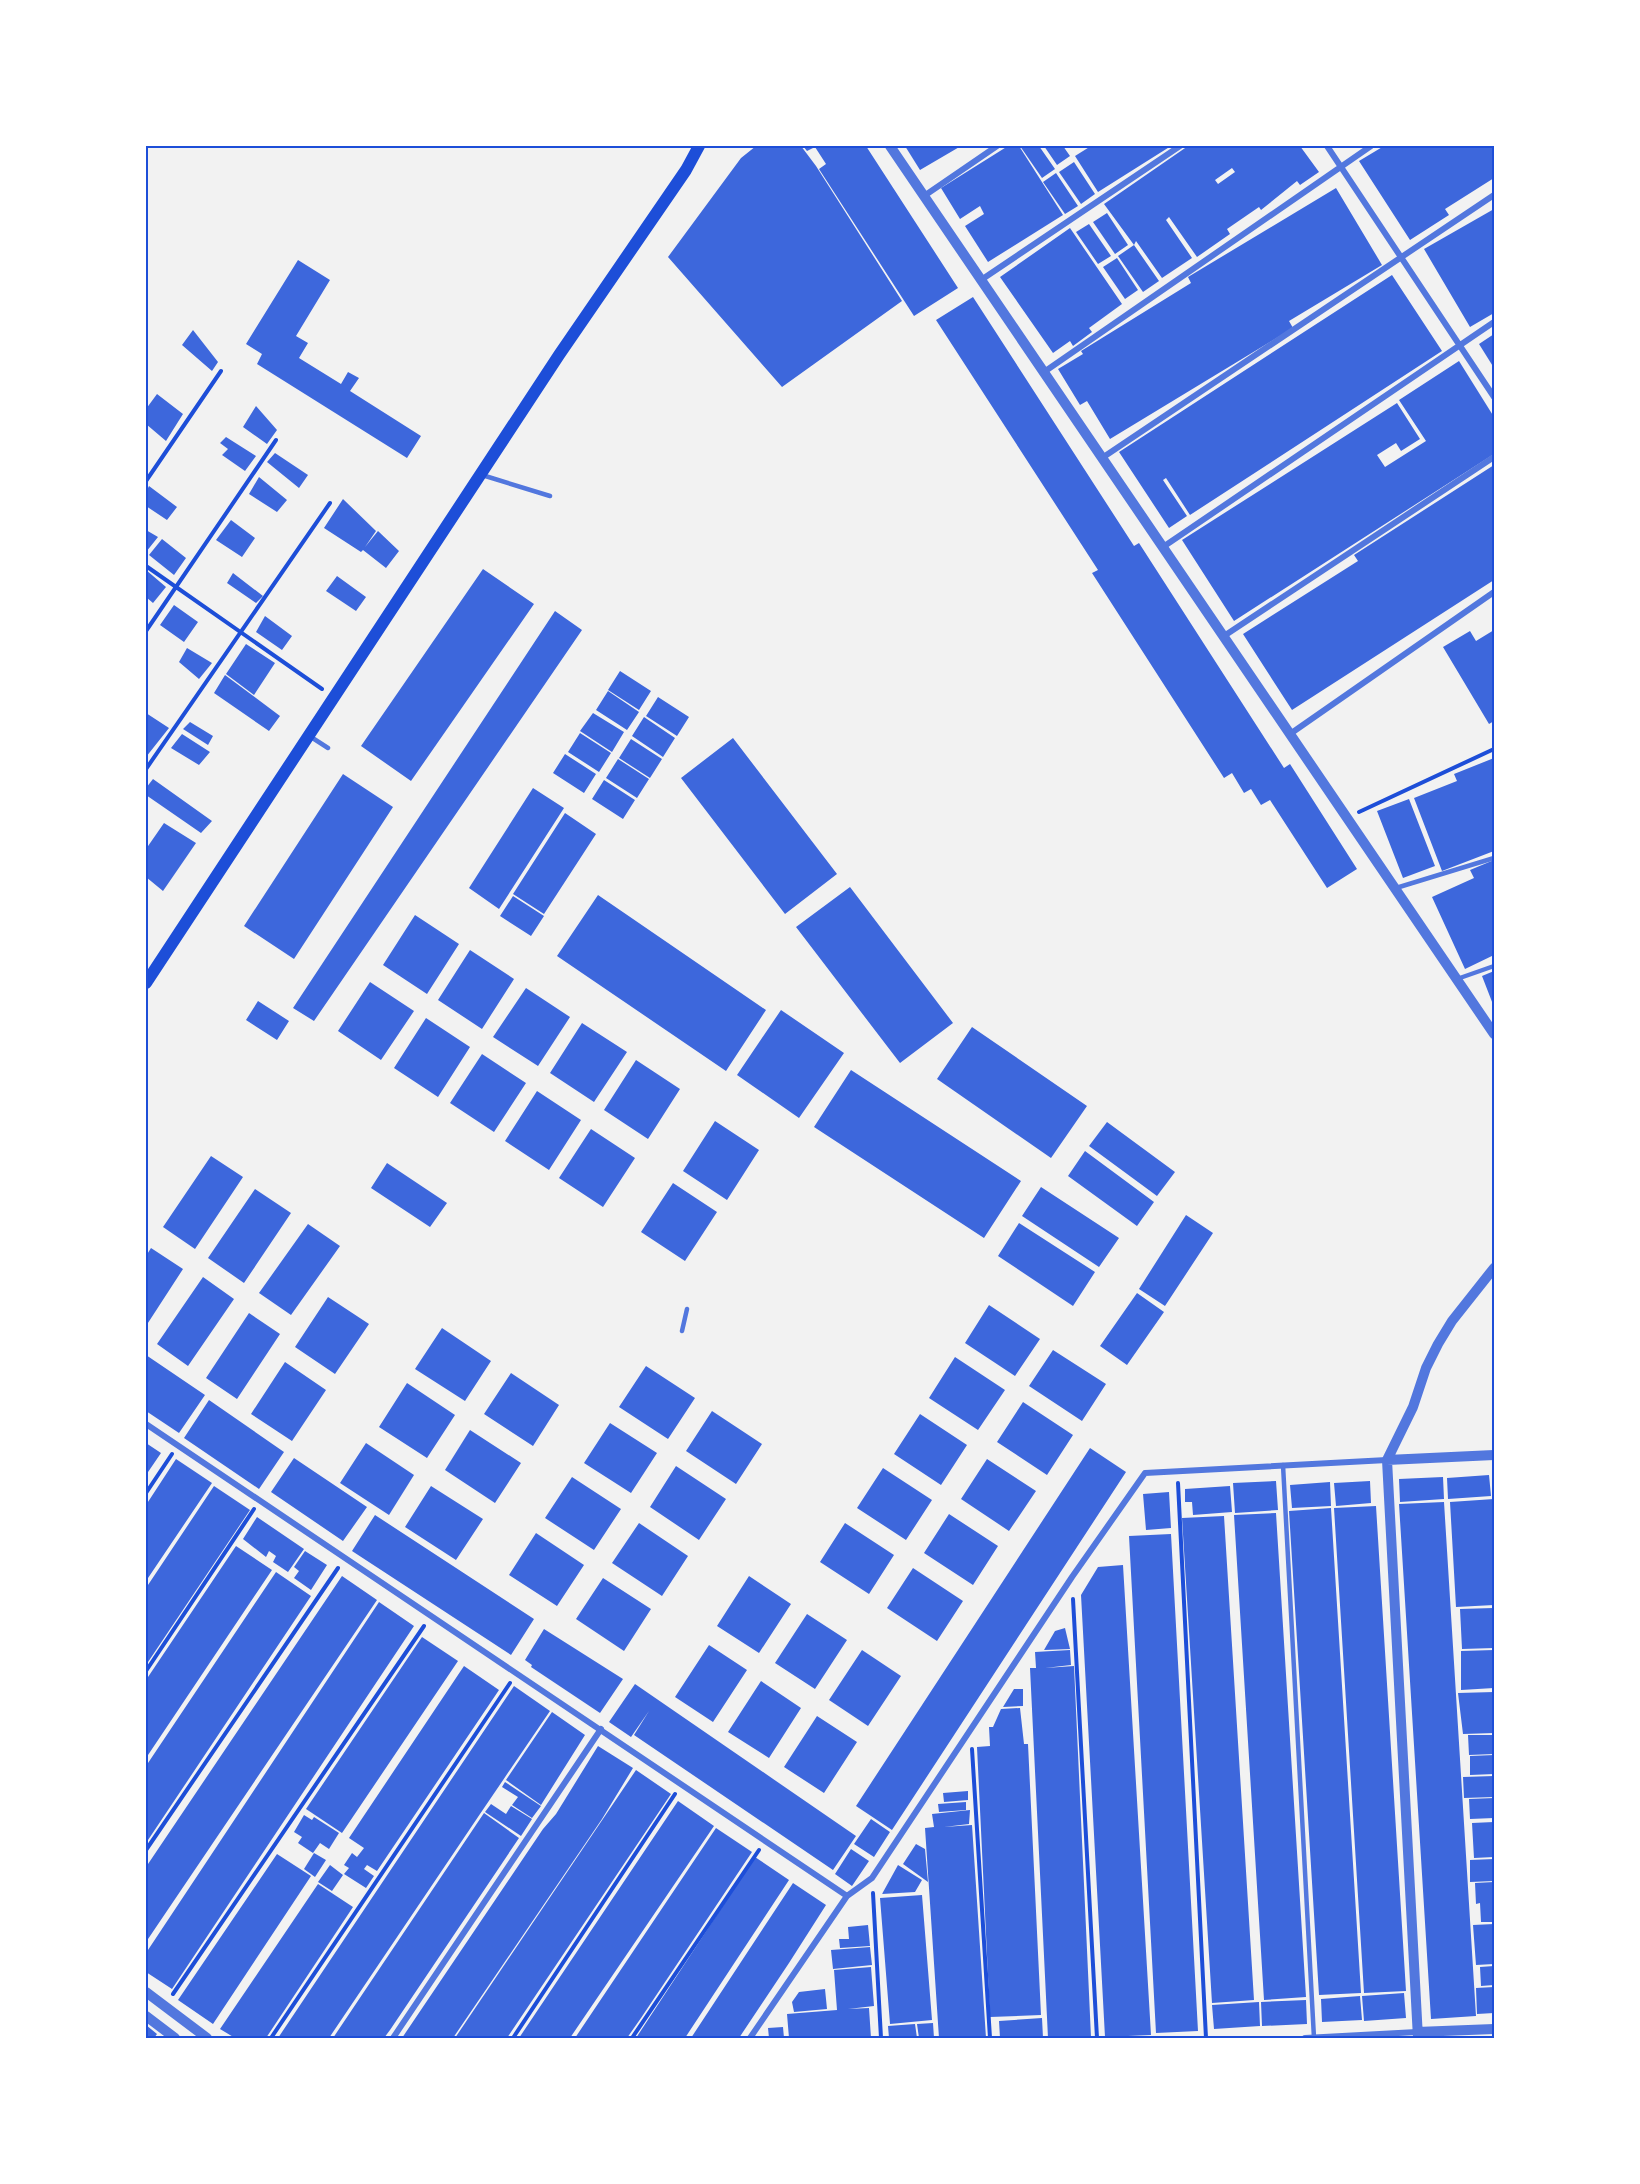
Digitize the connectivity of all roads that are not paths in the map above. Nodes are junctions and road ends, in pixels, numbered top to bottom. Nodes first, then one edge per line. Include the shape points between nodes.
1 (699, 146) edge
2 (890, 146) edge
3 (997, 146) edge
4 (1180, 146) edge
5 (1327, 146) edge
6 (1371, 146) edge
7 (1340, 166) junction
8 (1494, 195) edge
9 (924, 196) junction
10 (1400, 258) junction
11 (981, 280) junction
12 (1494, 322) edge
13 (1459, 346) junction
14 (1044, 372) junction
15 (1494, 397) edge
16 (1102, 458) junction
17 (1494, 458) edge
18 (482, 475) junction
19 (550, 496) dead end
20 (1163, 547) junction
21 (1494, 592) edge
22 (1224, 636) junction
23 (1290, 734) junction
24 (308, 736) junction
25 (328, 748) dead end
26 (1494, 858) edge
27 (1395, 888) junction
28 (1494, 966) edge
29 (1457, 979) junction
30 (146, 983) edge
31 (1494, 1034) edge
32 (1494, 1268) edge
33 (687, 1309) dead end
34 (682, 1331) dead end
35 (146, 1424) edge
36 (1494, 1455) edge
37 (1387, 1460) junction
38 (1283, 1465) junction
39 (601, 1729) junction
40 (847, 1896) junction
41 (146, 1992) edge
42 (146, 2016) edge
43 (1494, 2029) edge
44 (1418, 2035) edge
45 (176, 2038) edge
46 (207, 2038) edge
47 (393, 2038) edge
48 (750, 2038) edge
49 (1305, 2038) edge
50 (1314, 2038) edge

1 - 18 main road
2 - 9 street
3 - 9 street
4 - 11 street
5 - 7 street
6 - 7 street
7 - 10 street
7 - 14 street
8 - 10 street
9 - 11 street
10 - 13 street
10 - 16 street
11 - 14 street
12 - 13 street
13 - 15 street
13 - 20 street
14 - 16 street
16 - 20 street
17 - 22 street
18 - 19 lane
18 - 24 main road
20 - 22 street
21 - 23 street
22 - 23 street
23 - 27 street
24 - 25 lane
24 - 30 main road
26 - 27 lane
27 - 29 street
28 - 29 lane
29 - 31 street
32 - 37 street via 1438,1344
33 - 34 lane
35 - 39 street
36 - 37 street
37 - 38 street
37 - 44 street
38 - 40 street via 1145,1473 872,1878
38 - 50 lane
39 - 40 street
39 - 47 street
40 - 48 street
41 - 46 street
42 - 45 street
43 - 44 street
44 - 50 street
49 - 50 street

